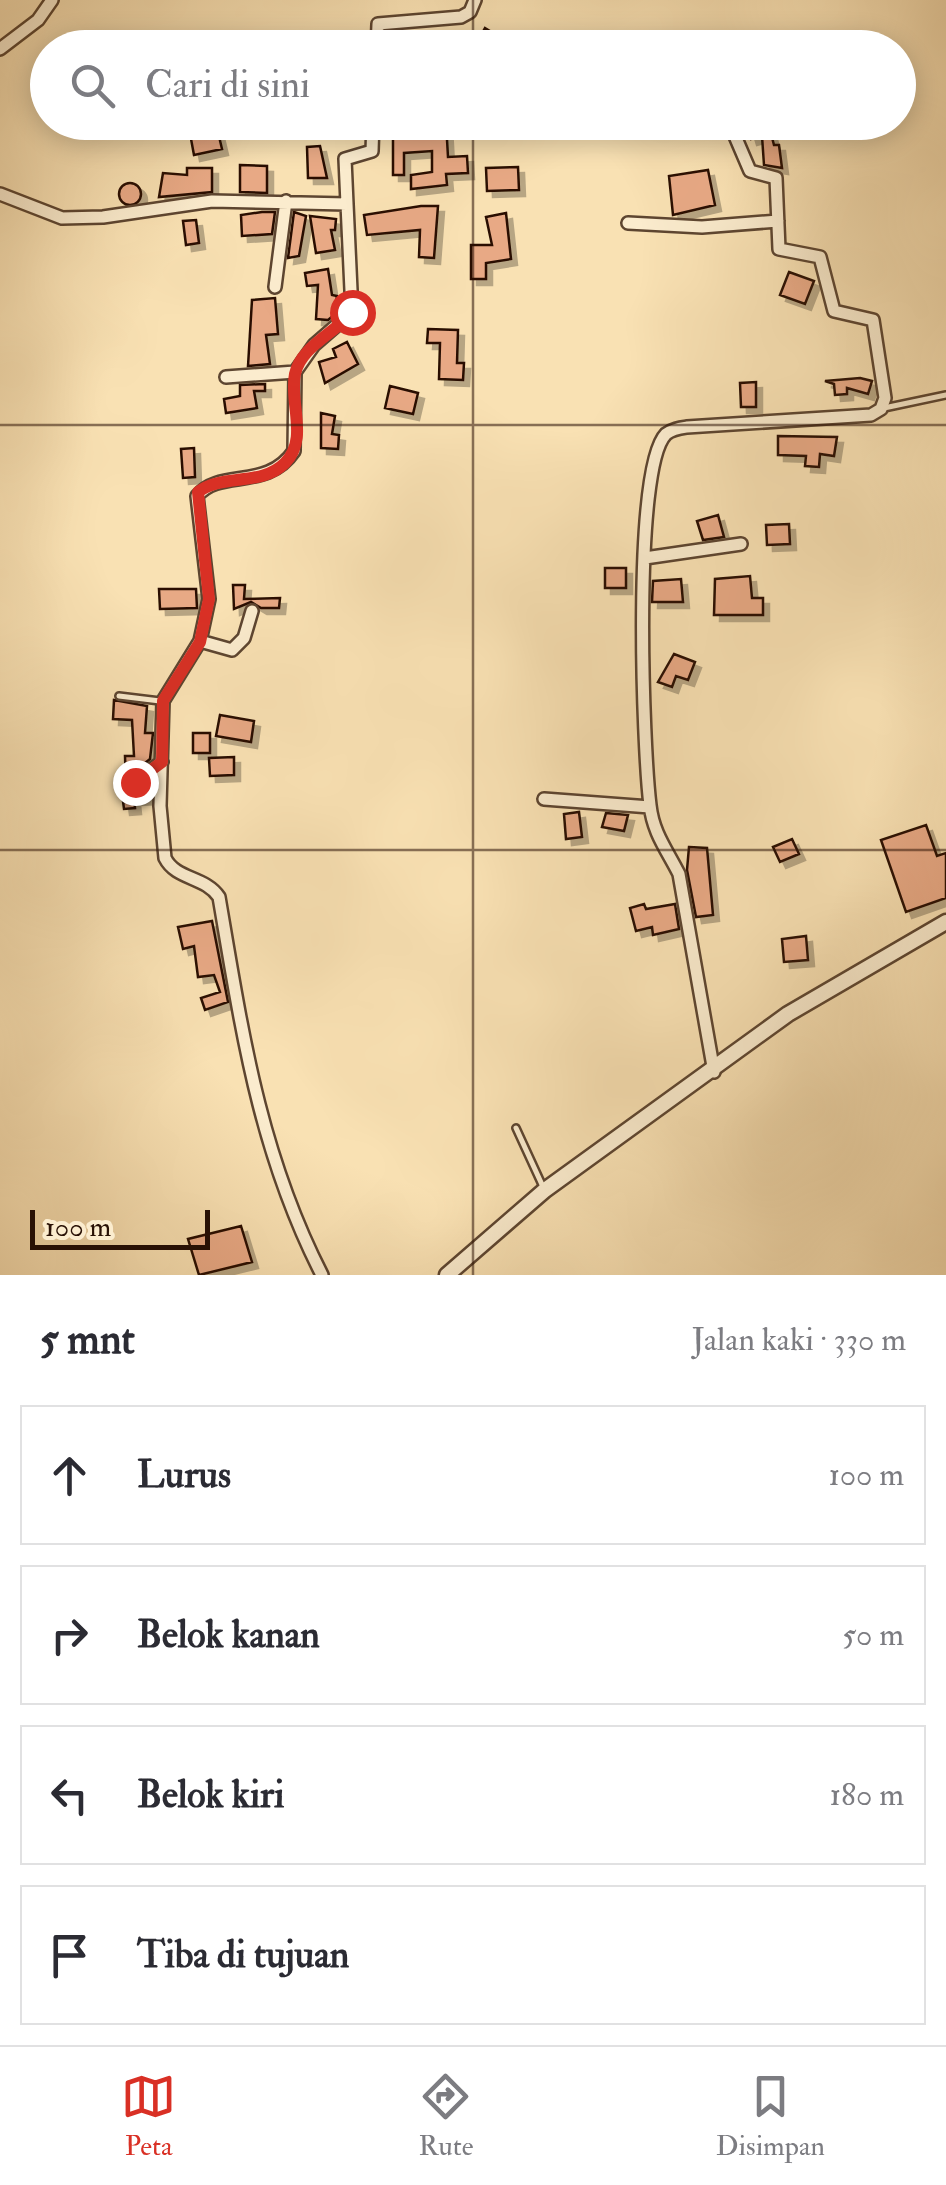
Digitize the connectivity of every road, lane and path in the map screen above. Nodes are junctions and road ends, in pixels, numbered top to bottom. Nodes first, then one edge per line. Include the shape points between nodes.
1 (52, 0) edge
2 (475, 0) edge
3 (378, 30) edge
4 (0, 49) edge
5 (372, 140) edge
6 (737, 140) edge
7 (0, 194) edge
8 (286, 200) junction
9 (348, 204) junction
10 (778, 221) junction
11 (628, 223) dead end
12 (275, 287) dead end
13 (295, 372) junction
14 (226, 378) dead end
15 (946, 394) edge
16 (881, 409) junction
17 (740, 544) dead end
18 (645, 558) junction
19 (252, 612) dead end
20 (200, 642) junction
21 (119, 696) dead end
22 (163, 701) junction
23 (162, 762) junction
24 (135, 782) dead end
25 (544, 799) dead end
26 (650, 807) junction
27 (946, 922) edge
28 (714, 1072) junction
29 (516, 1128) dead end
30 (545, 1190) junction
31 (322, 1275) edge
32 (447, 1275) edge

1 - 4 street
2 - 3 street via 461,17 378,24
5 - 9 street via 372,151 345,159
6 - 10 street via 750,171 776,178
7 - 8 street via 62,218
8 - 9 street
8 - 12 street
9 - 13 street via 352,312
10 - 11 street
10 - 16 street via 782,252 824,260 834,311 874,320
13 - 14 street
13 - 20 street via 297,440 288,461 265,476 208,486 197,496 209,599
15 - 16 lane
16 - 18 street via 673,430 659,446
17 - 18 street
18 - 26 street
19 - 20 street via 244,638 232,650
20 - 22 street
21 - 22 lane
22 - 23 street
23 - 24 street
23 - 31 street via 165,858 170,868 211,886 219,897 268,1150
25 - 26 street
26 - 28 street via 663,852 679,874
27 - 28 street via 816,997
28 - 30 street
29 - 30 lane
30 - 32 street

